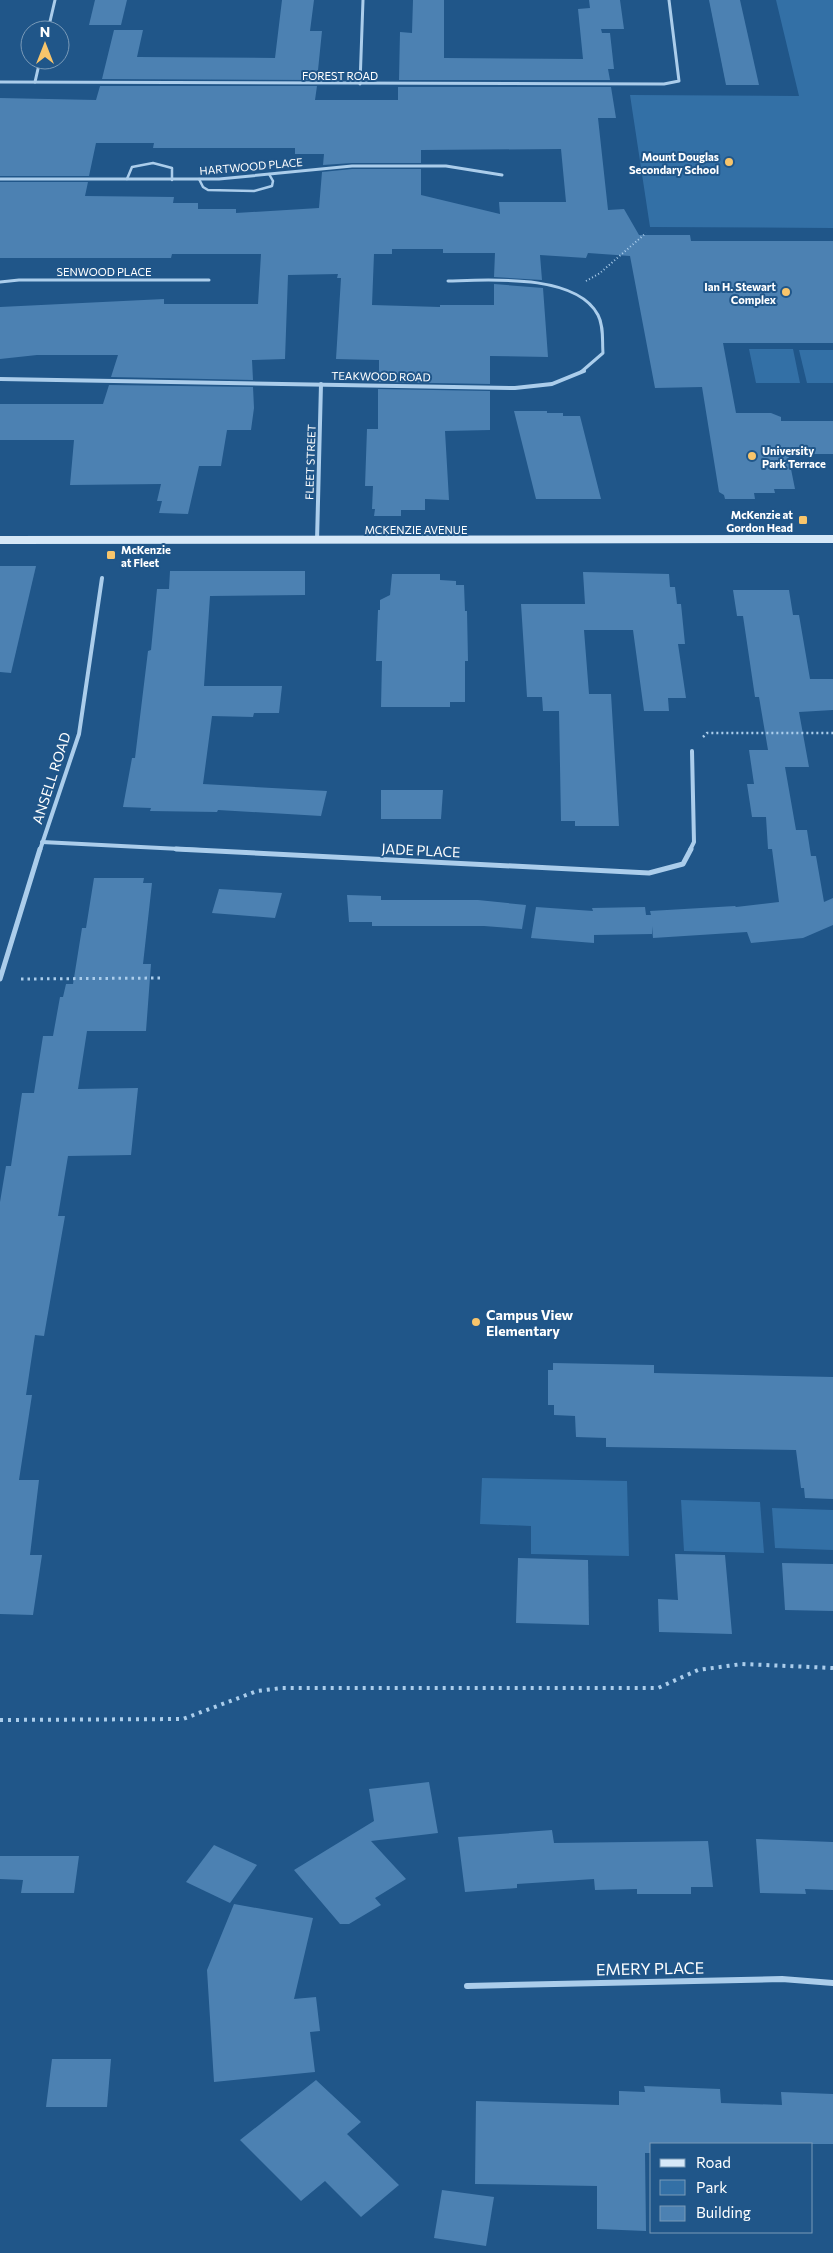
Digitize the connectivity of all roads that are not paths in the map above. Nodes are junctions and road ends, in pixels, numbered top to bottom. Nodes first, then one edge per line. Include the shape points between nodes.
1 (55, 0) edge
2 (363, 0) edge
3 (669, 0) edge
4 (50, 20) edge
5 (38, 70) edge
6 (0, 82) edge
7 (35, 82) junction
8 (360, 84) junction
9 (269, 174) junction
10 (502, 174) dead end
11 (0, 179) edge
12 (128, 179) junction
13 (199, 179) junction
14 (172, 180) junction
15 (208, 280) dead end
16 (448, 281) dead end
17 (0, 282) edge
18 (0, 379) edge
19 (321, 384) junction
20 (833, 539) edge
21 (0, 540) edge
22 (317, 541) junction
23 (102, 578) dead end
24 (692, 751) road end
25 (42, 842) junction
26 (0, 979) edge
27 (833, 1983) edge
28 (467, 1986) dead end

1 - 4 street
2 - 8 street
3 - 8 street, FOREST ROAD via 679,81 639,85
5 - 7 street
6 - 7 street, FOREST ROAD
7 - 8 street, FOREST ROAD
9 - 10 street, HARTWOOD PLACE via 352,166 446,166
9 - 13 street, HARTWOOD PLACE
9 - 13 lane via 272,186 254,191 208,190
11 - 12 street, HARTWOOD PLACE
12 - 14 street, HARTWOOD PLACE
12 - 14 lane via 132,167 153,163 172,168
13 - 14 street, HARTWOOD PLACE
15 - 17 street, SENWOOD PLACE
16 - 19 street, TEAKWOOD ROAD via 535,283 568,290 588,302 599,316 603,353 592,367 572,378 546,385 515,388
18 - 19 street, TEAKWOOD ROAD
19 - 22 street, FLEET STREET
20 - 22 main road, MCKENZIE AVENUE
21 - 22 main road, MCKENZIE AVENUE
23 - 25 street, ANSELL ROAD via 78,734
24 - 25 street, JADE PLACE via 694,842 683,864 649,873
25 - 26 street, ANSELL ROAD
27 - 28 street, EMERY PLACE via 782,1979

